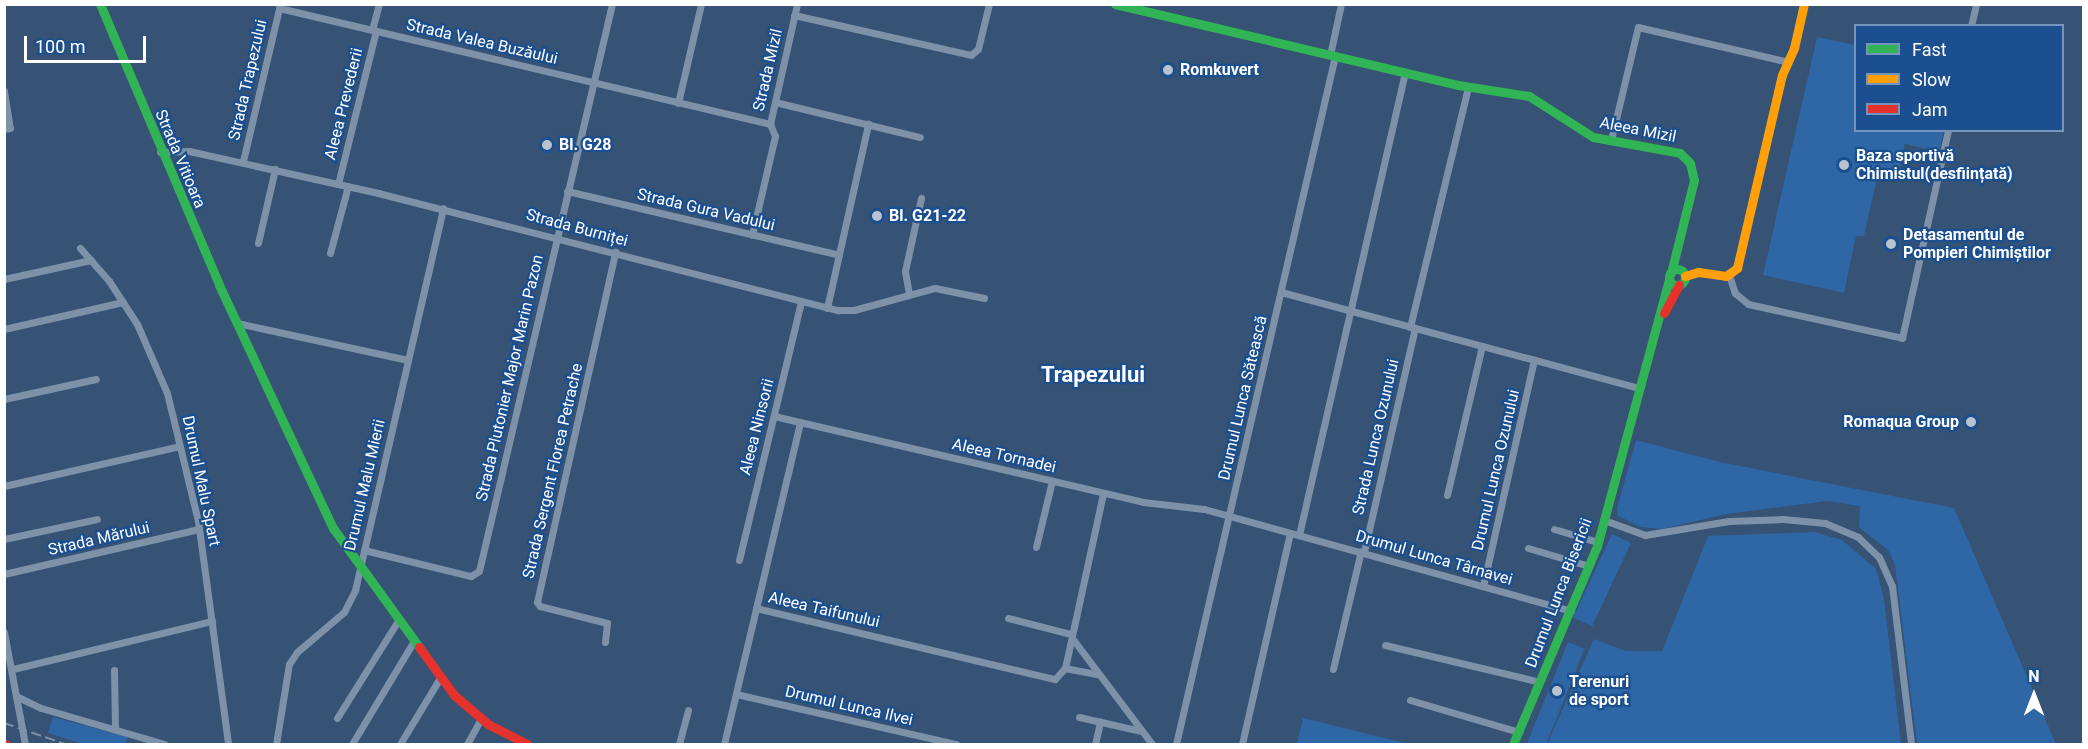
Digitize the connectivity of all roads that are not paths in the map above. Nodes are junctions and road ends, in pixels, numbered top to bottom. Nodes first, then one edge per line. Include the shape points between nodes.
1 (100, 4) edge
2 (379, 4) edge
3 (612, 4) edge
4 (701, 4) edge
5 (797, 4) edge
6 (989, 4) edge
7 (1115, 4) edge
8 (1341, 4) edge
9 (1804, 4) edge
10 (1976, 4) edge
11 (280, 6) edge
12 (794, 15) junction
13 (1971, 24) edge
14 (374, 31) junction
15 (1333, 56) junction
16 (1788, 62) junction
17 (1405, 73) junction
18 (593, 83) junction
19 (1468, 87) junction
20 (4, 91) edge
21 (775, 102) junction
22 (678, 103) junction
23 (770, 124) junction
24 (868, 124) junction
25 (7, 128) edge
26 (1948, 132) edge
27 (920, 137) dead end
28 (1611, 140) junction
29 (160, 152) junction
30 (243, 161) junction
31 (275, 169) junction
32 (338, 184) junction
33 (348, 186) junction
34 (567, 192) junction
35 (921, 198) dead end
36 (443, 208) junction
37 (752, 235) junction
38 (556, 237) junction
39 (258, 243) dead end
40 (80, 248) dead end
41 (615, 252) junction
42 (330, 253) dead end
43 (838, 255) junction
44 (91, 260) junction
45 (1729, 275) junction
46 (1670, 276) junction
47 (1685, 276) junction
48 (4, 279) edge
49 (1679, 285) junction
50 (1281, 292) junction
51 (909, 294) junction
52 (984, 298) dead end
53 (801, 301) junction
54 (123, 302) junction
55 (827, 308) junction
56 (1351, 311) junction
57 (1657, 322) junction
58 (237, 323) junction
59 (1412, 327) junction
60 (4, 329) edge
61 (1482, 346) junction
62 (408, 360) junction
63 (1534, 360) junction
64 (96, 379) dead end
65 (1639, 388) junction
66 (4, 399) edge
67 (774, 416) junction
68 (800, 423) junction
69 (180, 446) junction
70 (1052, 481) junction
71 (4, 486) edge
72 (1103, 494) junction
73 (1447, 495) dead end
74 (1230, 516) junction
75 (97, 519) dead end
76 (1604, 520) junction
77 (199, 529) junction
78 (1554, 529) dead end
79 (1290, 533) junction
80 (1299, 536) junction
81 (4, 539) edge
82 (1598, 542) junction
83 (1036, 547) dead end
84 (1528, 548) dead end
85 (364, 550) junction
86 (1363, 551) junction
87 (739, 560) dead end
88 (361, 566) junction
89 (1589, 566) junction
90 (4, 574) edge
91 (1483, 586) junction
92 (756, 608) junction
93 (1571, 612) junction
94 (1008, 618) dead end
95 (399, 619) junction
96 (212, 621) junction
97 (4, 632) edge
98 (1072, 636) junction
99 (414, 641) junction
100 (605, 642) dead end
101 (1385, 645) dead end
102 (1065, 668) junction
103 (13, 669) junction
104 (1333, 669) dead end
105 (114, 670) dead end
106 (1096, 674) junction
107 (440, 678) junction
108 (1540, 682) junction
109 (736, 694) junction
110 (18, 697) junction
111 (1410, 700) dead end
112 (688, 710) dead end
113 (1079, 717) dead end
114 (337, 718) dead end
115 (481, 719) junction
116 (1100, 722) junction
117 (115, 727) junction
118 (1141, 731) junction
119 (1519, 732) junction
120 (25, 744) edge
121 (164, 744) edge
122 (228, 744) edge
123 (276, 744) edge
124 (352, 744) edge
125 (400, 744) edge
126 (467, 744) edge
127 (524, 744) edge
128 (679, 744) edge
129 (724, 744) edge
130 (956, 744) edge
131 (1095, 744) edge
132 (1152, 744) edge
133 (1176, 744) edge
134 (1242, 744) edge
135 (1513, 744) edge
136 (1911, 744) edge

1 - 29 street, Strada Vitioara
2 - 14 street, Aleea Prevederii
3 - 18 street, Strada Plutonier Major Marin Pazon
4 - 22 street
5 - 12 street, Strada Mizil
6 - 12 street, Strada Mizil via 978,49 971,55
7 - 15 street, Aleea Mizil
8 - 15 street, Drumul Lunca Sătească
9 - 16 street
10 - 13 street
11 - 14 street, Strada Valea Buzăului
11 - 30 street, Strada Trapezului
12 - 21 street, Strada Mizil
14 - 18 street, Strada Valea Buzăului
14 - 32 street, Aleea Prevederii
15 - 17 street, Aleea Mizil
15 - 50 street, Drumul Lunca Sătească
16 - 28 street via 1638,27
16 - 45 street via 1739,261
17 - 19 street, Aleea Mizil
17 - 56 street
18 - 22 street, Strada Valea Buzăului
18 - 34 street, Strada Plutonier Major Marin Pazon
19 - 28 street, Aleea Mizil via 1534,98 1581,132
19 - 59 street, Strada Lunca Ozunului
20 - 25 street
21 - 23 street, Strada Mizil
21 - 24 street
22 - 23 street, Strada Valea Buzăului
23 - 37 street, Strada Mizil via 775,136
24 - 27 street
24 - 43 street
26 - 45 street via 1902,338 1748,304 1735,293
28 - 46 street, Aleea Mizil via 1673,150 1686,158 1693,169 1692,192
29 - 30 street, Strada Burniței via 189,151
29 - 58 street, Strada Vitioara
30 - 31 street, Strada Burniței
31 - 32 street, Strada Burniței
31 - 39 street
32 - 33 street, Strada Burniței
33 - 36 street, Strada Burniței
33 - 42 street
34 - 37 street, Strada Gura Vadului
34 - 38 street, Strada Plutonier Major Marin Pazon
35 - 51 street via 905,271
36 - 38 street, Strada Burniței
36 - 62 street, Drumul Malu Mierii
37 - 43 street, Strada Gura Vadului
38 - 41 street, Strada Burniței
38 - 85 street, Strada Plutonier Major Marin Pazon via 479,572 471,576
40 - 44 street, Drumul Malu Spart
41 - 53 street, Strada Burniței
41 - 100 street, Strada Sergent Florea Petrache via 537,602 540,606 607,622
43 - 55 street
44 - 48 street
44 - 54 street, Drumul Malu Spart
45 - 47 street via 1698,272
46 - 47 street via 1679,270
46 - 49 street
46 - 57 street
47 - 49 street
49 - 57 street
50 - 56 street
50 - 74 street, Drumul Lunca Sătească
51 - 52 street, Strada Burniței via 940,288
51 - 55 street, Strada Burniței via 854,310
53 - 55 street, Strada Burniței
53 - 67 street, Aleea Ninsorii
54 - 60 street
54 - 69 street, Drumul Malu Spart via 159,371
56 - 59 street
56 - 80 street
57 - 65 street
58 - 62 street
58 - 88 street, Strada Vitioara via 329,519
59 - 61 street
59 - 86 street, Strada Lunca Ozunului
61 - 63 street
61 - 73 street
62 - 85 street, Drumul Malu Mierii
63 - 65 street
63 - 91 street, Drumul Lunca Ozunului
64 - 66 street
65 - 76 street, Drumul Lunca Bisericii
67 - 68 street, Aleea Tornadei
67 - 87 street, Aleea Ninsorii
68 - 70 street, Aleea Tornadei
68 - 92 street, Aleea Taifunului
69 - 71 street
69 - 77 street, Drumul Malu Spart
70 - 72 street, Aleea Tornadei
70 - 83 street
72 - 74 street, Aleea Tornadei
72 - 98 street
74 - 79 street, Drumul Lunca Târnavei
74 - 133 street, Drumul Lunca Sătească
75 - 81 street
76 - 82 street, Drumul Lunca Bisericii
76 - 136 street via 1645,536 1730,521 1783,519 1825,523 1858,537 1879,557 1892,586
77 - 90 street, Strada Mărului
77 - 96 street, Drumul Malu Spart
78 - 82 street
79 - 80 street, Drumul Lunca Târnavei
79 - 134 street
80 - 86 street, Drumul Lunca Târnavei
82 - 89 street, Drumul Lunca Bisericii
84 - 89 street
85 - 88 street, Drumul Malu Mierii
86 - 91 street, Drumul Lunca Târnavei
86 - 104 street, Strada Lunca Ozunului
88 - 95 street, Strada Vitioara
88 - 123 street, Drumul Malu Mierii via 344,612 297,652 289,664
89 - 93 street, Drumul Lunca Bisericii
91 - 93 street, Drumul Lunca Târnavei
92 - 102 street, Aleea Taifunului via 1055,679
92 - 109 street
93 - 108 street, Drumul Lunca Bisericii
94 - 98 street
95 - 99 street, Strada Vitioara
95 - 114 street
96 - 103 street
96 - 122 street, Drumul Malu Spart
97 - 103 street
98 - 102 street
98 - 106 street
99 - 107 street, Strada Vitioara
99 - 124 street
101 - 108 street, Drumul Lunca Bisericii
102 - 106 street, Aleea Taifunului
103 - 110 street
105 - 117 street
106 - 118 street
107 - 115 street, Strada Vitioara
107 - 125 street
108 - 119 street, Drumul Lunca Bisericii
109 - 129 street
109 - 130 street, Drumul Lunca Ilvei
110 - 117 street via 41,708
110 - 120 street
111 - 119 street
112 - 128 street
113 - 116 street
115 - 126 street
115 - 127 street, Strada Vitioara
116 - 118 street
116 - 131 street
117 - 121 street
118 - 132 street
119 - 135 street, Drumul Lunca Bisericii

